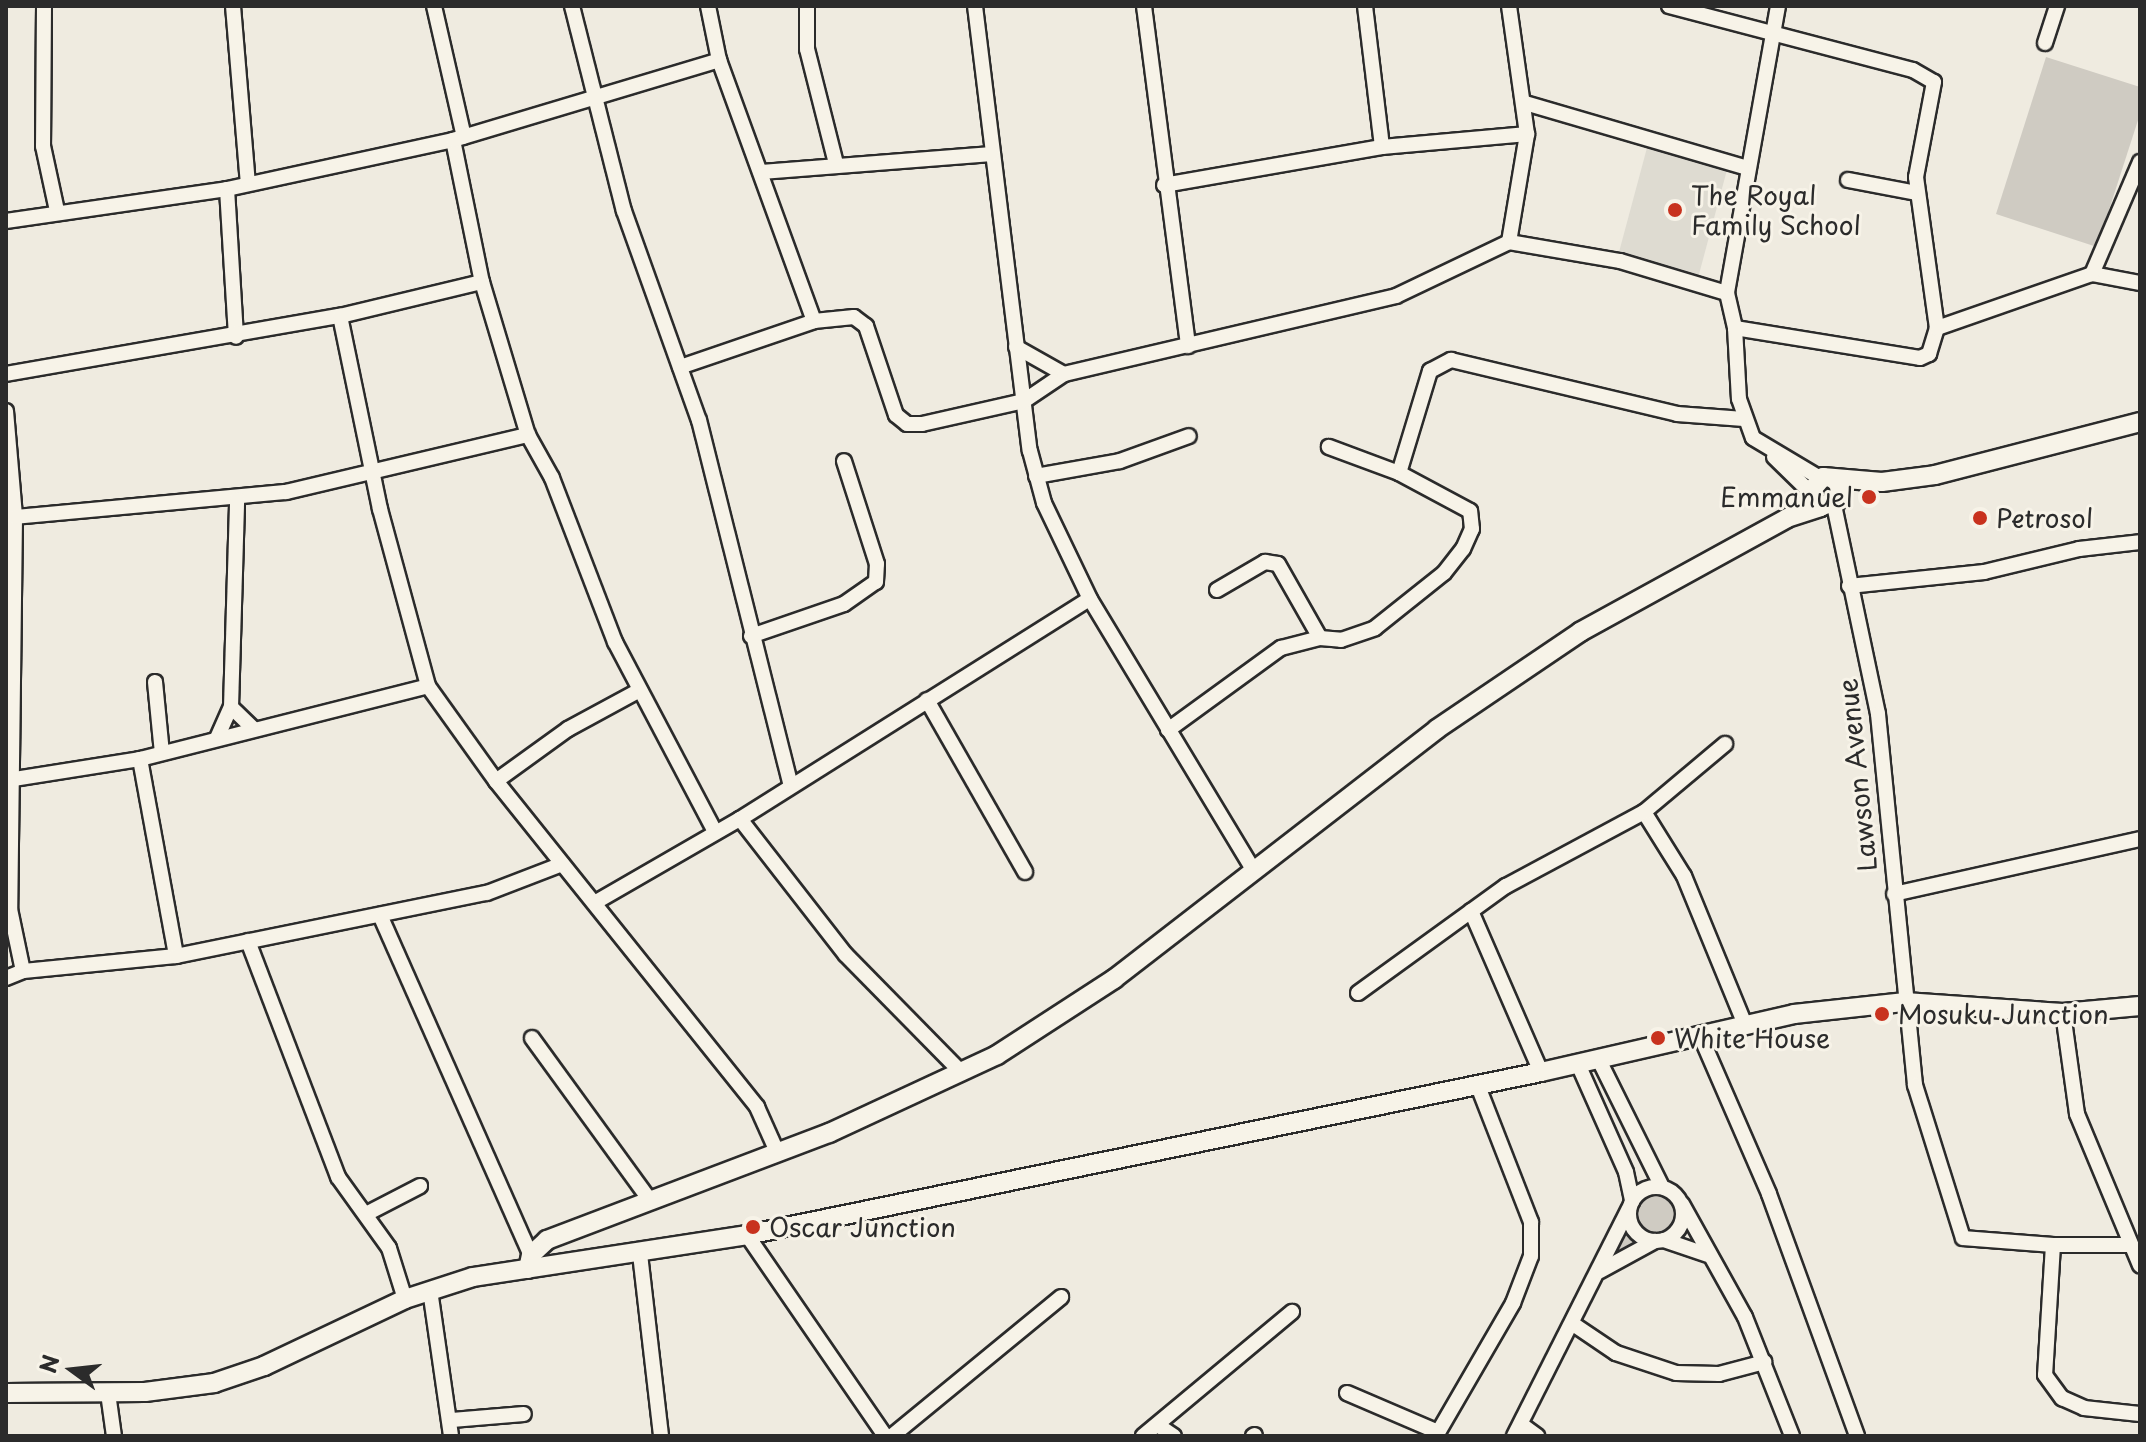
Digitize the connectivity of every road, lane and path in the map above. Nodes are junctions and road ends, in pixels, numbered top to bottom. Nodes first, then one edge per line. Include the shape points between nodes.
1 (44, 6) edge
2 (233, 6) edge
3 (434, 6) edge
4 (572, 6) edge
5 (708, 6) edge
6 (807, 6) edge
7 (975, 6) edge
8 (1144, 6) edge
9 (1365, 6) edge
10 (1509, 6) edge
11 (1669, 6) edge
12 (1778, 6) edge
13 (2057, 6) edge
14 (1773, 32) junction
15 (2045, 43) dead end
16 (719, 60) junction
17 (593, 101) junction
18 (1525, 103) junction
19 (1527, 134) junction
20 (458, 139) junction
21 (1382, 147) junction
22 (991, 154) junction
23 (2140, 162) edge
24 (836, 164) junction
25 (1748, 168) junction
26 (762, 172) junction
27 (1848, 180) dead end
28 (248, 183) junction
29 (1164, 185) junction
30 (227, 189) junction
31 (1916, 193) junction
32 (57, 211) junction
33 (6, 221) edge
34 (1509, 242) junction
35 (2092, 274) junction
36 (482, 282) junction
37 (2140, 283) edge
38 (1727, 293) junction
39 (340, 316) junction
40 (814, 321) junction
41 (1735, 328) junction
42 (1937, 328) junction
43 (236, 337) junction
44 (1188, 346) junction
45 (1016, 347) junction
46 (680, 367) junction
47 (6, 374) edge
48 (1064, 374) junction
49 (1024, 401) junction
50 (6, 411) edge
51 (1744, 419) junction
52 (2140, 422) edge
53 (528, 435) junction
54 (1189, 436) dead end
55 (1329, 447) dead end
56 (844, 461) dead end
57 (1399, 473) junction
58 (373, 474) junction
59 (1036, 476) junction
60 (1824, 496) junction
61 (237, 499) junction
62 (15, 517) junction
63 (2140, 542) edge
64 (1849, 586) junction
65 (1217, 590) dead end
66 (1090, 599) junction
67 (751, 636) junction
68 (1320, 638) junction
69 (9, 650) edge
70 (155, 682) dead end
71 (428, 686) junction
72 (638, 691) junction
73 (927, 700) junction
74 (231, 707) junction
75 (254, 729) junction
76 (1168, 730) junction
77 (217, 738) junction
78 (1725, 744) dead end
79 (162, 753) junction
80 (11, 758) edge
81 (140, 759) junction
82 (14, 779) junction
83 (496, 781) junction
84 (791, 785) junction
85 (1644, 812) junction
86 (740, 819) junction
87 (715, 832) junction
88 (2140, 839) edge
89 (562, 864) junction
90 (1254, 871) junction
91 (1025, 872) dead end
92 (1894, 894) junction
93 (596, 902) junction
94 (8, 909) edge
95 (1471, 911) junction
96 (380, 915) junction
97 (248, 941) junction
98 (176, 956) junction
99 (23, 971) junction
100 (6, 978) edge
101 (1358, 993) dead end
102 (1905, 1002) junction
103 (2140, 1006) edge
104 (2063, 1013) junction
105 (1745, 1025) junction
106 (1700, 1035) junction
107 (532, 1038) dead end
108 (1599, 1060) junction
109 (1578, 1064) junction
110 (1541, 1072) junction
111 (962, 1073) junction
112 (1478, 1086) junction
113 (1613, 1088) junction
114 (1593, 1095) junction
115 (778, 1154) junction
116 (420, 1186) dead end
117 (1662, 1187) junction
118 (649, 1199) junction
119 (1682, 1204) junction
120 (1630, 1205) junction
121 (366, 1214) junction
122 (747, 1235) junction
123 (1659, 1240) junction
124 (2053, 1245) junction
125 (2131, 1245) junction
126 (640, 1254) junction
127 (1708, 1255) junction
128 (530, 1262) junction
129 (2140, 1265) edge
130 (1599, 1271) junction
131 (430, 1290) junction
132 (1061, 1297) dead end
133 (405, 1299) junction
134 (1292, 1312) dead end
135 (1573, 1324) junction
136 (1764, 1362) junction
137 (6, 1393) edge
138 (108, 1393) junction
139 (1347, 1393) dead end
140 (524, 1414) dead end
141 (2140, 1414) edge
142 (452, 1420) junction
143 (1159, 1426) junction
144 (1518, 1430) edge
145 (1437, 1434) edge
146 (114, 1436) edge
147 (451, 1436) edge
148 (661, 1436) edge
149 (885, 1436) edge
150 (892, 1436) edge
151 (1143, 1436) edge
152 (1174, 1436) edge
153 (1537, 1436) edge
154 (1792, 1436) edge
155 (1857, 1436) edge

1 - 32 street via 43,146
2 - 28 street
3 - 20 street
4 - 17 street
5 - 16 street
6 - 24 street via 807,49
7 - 22 street
8 - 29 street
9 - 21 street
10 - 18 street
11 - 14 street
12 - 14 street
13 - 15 street
14 - 25 street
14 - 31 street via 1913,70 1934,82
16 - 17 street
16 - 26 street
17 - 20 street
17 - 46 street via 638,254
18 - 19 street
18 - 25 street
19 - 21 street
19 - 34 street
20 - 28 street
20 - 36 street
21 - 29 street
22 - 24 street
22 - 45 street
23 - 35 street
24 - 26 street
25 - 38 street
26 - 40 street
27 - 31 street
28 - 30 street
29 - 44 street
30 - 32 street
30 - 43 street
31 - 42 street
32 - 33 street
34 - 38 street via 1620,261
34 - 44 street via 1396,296
35 - 37 street
35 - 42 street
36 - 39 street
36 - 53 street
38 - 41 street
39 - 43 street
39 - 58 street
40 - 46 street
40 - 49 street via 863,321 896,415 907,424
41 - 42 street via 1912,358 1929,354
41 - 51 street
43 - 47 street
44 - 48 street
45 - 48 street
45 - 49 street
46 - 67 street via 699,420
48 - 49 street
49 - 59 street
50 - 62 street
51 - 57 street via 1677,414 1451,360 1430,371
51 - 60 street via 1753,438
52 - 60 main road via 1980,465
53 - 58 street
53 - 72 street via 552,478 595,597
54 - 59 street via 1120,461
55 - 57 street
56 - 67 street via 877,564 876,582 844,604
57 - 68 street via 1470,511 1468,539 1444,573 1375,628 1341,640
58 - 61 street
58 - 71 street
59 - 66 street via 1052,526
60 - 64 street, Lawson Avenue
60 - 90 main road via 1623,604 1567,640 1437,729
61 - 62 street
61 - 74 street
62 - 69 street
63 - 64 street via 2079,549 1984,572
64 - 92 street, Lawson Avenue via 1878,714
65 - 68 street via 1265,562 1278,564
66 - 73 street
66 - 76 street
67 - 84 street
68 - 76 street via 1272,653
69 - 80 street
70 - 79 street
71 - 75 street
71 - 83 street
72 - 83 street via 568,729
72 - 87 street
73 - 84 street
73 - 91 street
74 - 75 street
74 - 77 street
75 - 77 street
76 - 90 street
77 - 79 street
78 - 85 street
79 - 81 street
80 - 82 street
81 - 82 street
81 - 98 street
82 - 94 street
83 - 89 street
84 - 86 street
85 - 95 street via 1543,863
85 - 105 street via 1684,876
86 - 87 street
86 - 111 street via 846,955
87 - 93 street
88 - 92 street
89 - 93 street
89 - 96 street via 487,893
90 - 111 main road via 1062,1016
92 - 102 street, Lawson Avenue
93 - 115 street via 757,1107
94 - 99 street
95 - 101 street
95 - 110 street
96 - 97 street
96 - 128 street
97 - 98 street
97 - 121 street via 338,1177
98 - 99 street
99 - 100 street
102 - 104 main road
102 - 105 main road via 1835,1007
102 - 124 street, Lawson Avenue via 1915,1085 1963,1238
103 - 104 main road
104 - 125 street via 2077,1114
105 - 106 main road
106 - 108 main road
106 - 155 street via 1769,1194
107 - 118 street
108 - 109 main road
108 - 113 street
109 - 110 main road
109 - 114 street
110 - 112 main road
111 - 115 main road
112 - 122 main road
112 - 145 street via 1531,1222 1531,1256 1513,1303
113 - 114 street
113 - 117 street
114 - 120 street via 1626,1172
115 - 118 main road
116 - 121 street
117 - 119 street
117 - 120 street via 1645,1189
118 - 128 main road via 547,1240
119 - 123 street via 1682,1222
119 - 127 street
120 - 123 street via 1632,1228
120 - 130 street
121 - 133 street via 389,1248
122 - 126 main road
122 - 149 street
123 - 127 street
123 - 130 street
124 - 125 street
124 - 141 street via 2045,1375 2050,1386 2084,1408
125 - 129 street
126 - 128 main road
126 - 148 street
127 - 136 street via 1737,1299
128 - 131 main road
130 - 135 street
131 - 133 main road
131 - 142 street
132 - 150 street
133 - 138 main road via 228,1379
134 - 143 street
135 - 136 street via 1616,1353 1676,1373 1719,1374
135 - 144 street
136 - 154 street
137 - 138 main road
138 - 146 street
139 - 145 street
140 - 142 street
142 - 147 street
143 - 151 street
143 - 152 street
144 - 153 street

